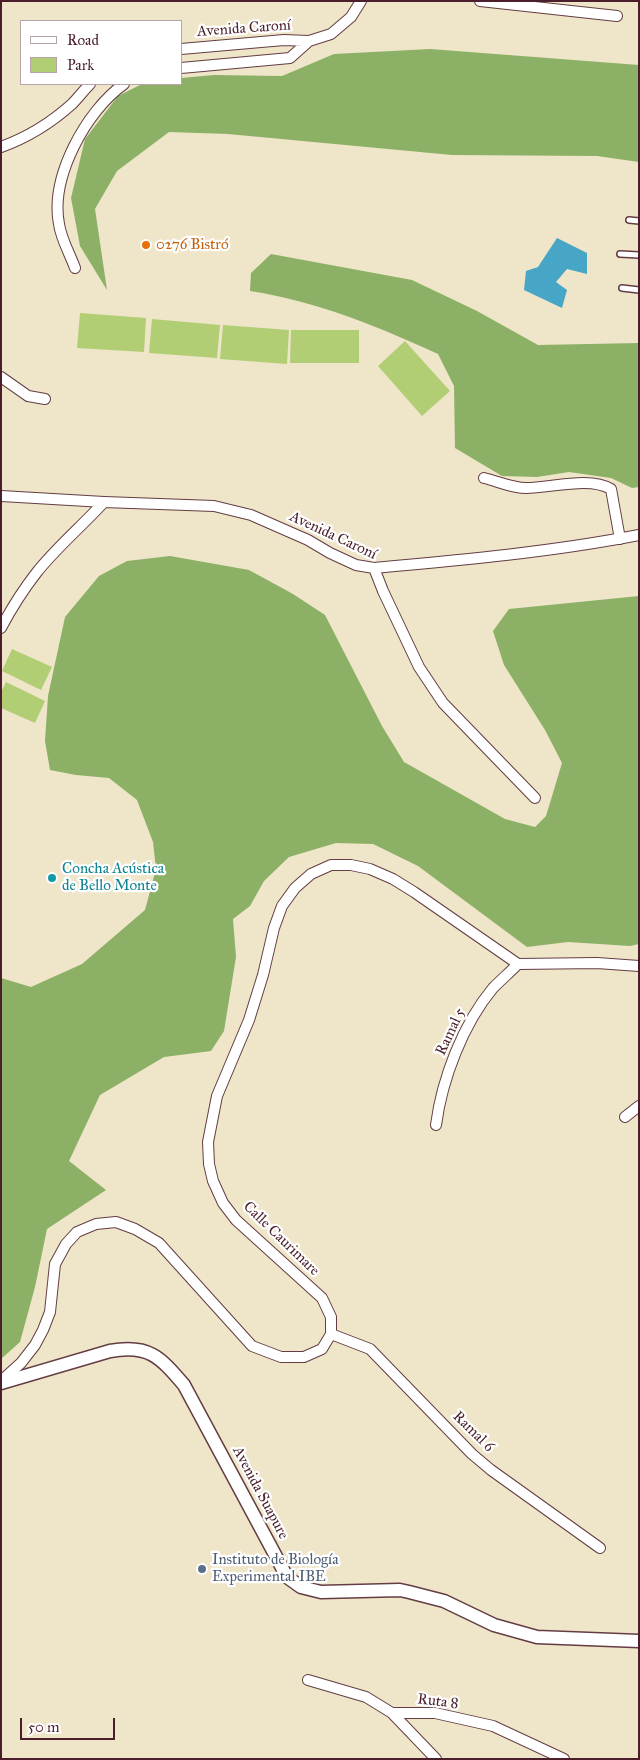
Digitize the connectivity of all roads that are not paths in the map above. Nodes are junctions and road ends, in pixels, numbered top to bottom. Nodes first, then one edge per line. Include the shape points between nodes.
1 (361, 1) edge
2 (480, 1) edge
3 (617, 16) dead end
4 (309, 42) junction
5 (182, 49) edge
6 (182, 68) edge
7 (89, 85) edge
8 (122, 85) edge
9 (1, 147) edge
10 (629, 220) dead end
11 (639, 221) edge
12 (620, 254) dead end
13 (639, 255) edge
14 (75, 268) dead end
15 (622, 288) dead end
16 (639, 290) edge
17 (1, 377) edge
18 (45, 399) dead end
19 (484, 478) dead end
20 (1, 496) edge
21 (104, 502) junction
22 (639, 535) edge
23 (620, 539) junction
24 (374, 568) junction
25 (1, 628) edge
26 (535, 798) dead end
27 (518, 964) junction
28 (639, 966) edge
29 (639, 1106) edge
30 (625, 1117) dead end
31 (436, 1125) dead end
32 (331, 1334) junction
33 (1, 1382) edge
34 (600, 1548) dead end
35 (639, 1641) edge
36 (308, 1680) dead end
37 (392, 1713) junction
38 (436, 1759) edge
39 (564, 1759) edge

1 - 4 street, Avenida Caroní via 351,17 332,34
2 - 3 street
4 - 5 street, Avenida Caroní via 284,40
4 - 6 street, Avenida Caroní via 290,58
7 - 9 street via 51,120
8 - 14 street via 84,127 63,176 58,199 59,225
10 - 11 lane
12 - 13 lane
15 - 16 lane
17 - 18 street via 28,396
19 - 23 street via 524,488 602,484 611,490
20 - 21 street, Avenida Caroní
21 - 24 street, Avenida Caroní via 214,506 250,514 356,565
21 - 25 street via 36,573
22 - 23 street
23 - 24 street via 503,556
24 - 26 street, Avenida Caroní via 419,667 443,704
27 - 28 street
27 - 31 street, Ramal 5 via 493,988 464,1035 449,1071
27 - 32 street, Calle Caurimare via 414,892 370,869 331,865 311,874 282,906 249,1020 217,1096 208,1142 208,1164 223,1203 236,1220 322,1298 331,1317
29 - 30 street
32 - 33 street via 322,1349 304,1357 281,1357 252,1346 159,1243 116,1222 96,1224 77,1232 66,1244 55,1264 50,1312 43,1330 21,1363
32 - 34 street, Ramal 6 via 370,1349 472,1454
33 - 35 street, Avenida Suapure via 110,1351 139,1349 166,1364 184,1385 287,1577 301,1587 321,1592 400,1590 444,1601 494,1625 538,1637
36 - 37 street via 366,1697
37 - 38 street
37 - 39 street, Ruta 8 via 435,1713 493,1726

